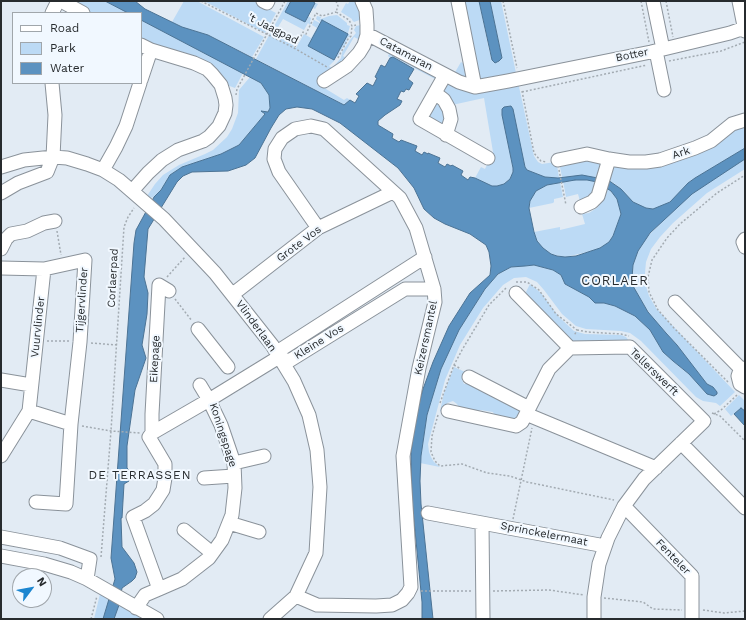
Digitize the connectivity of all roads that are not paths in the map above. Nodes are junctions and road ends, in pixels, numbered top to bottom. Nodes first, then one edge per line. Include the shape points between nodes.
1 (58, 1) edge
2 (61, 1) edge
3 (362, 1) edge
4 (458, 1) edge
5 (653, 1) edge
6 (739, 1) edge
7 (52, 12) edge
8 (81, 12) edge
9 (745, 30) edge
10 (367, 34) junction
11 (146, 48) edge
12 (661, 52) junction
13 (142, 75) edge
14 (445, 75) junction
15 (519, 79) joint
16 (324, 81) dead end
17 (52, 84) edge
18 (140, 84) edge
19 (475, 86) junction
20 (664, 90) dead end
21 (435, 93) junction
22 (745, 120) edge
23 (446, 135) junction
24 (53, 157) junction
25 (488, 158) dead end
26 (609, 159) junction
27 (559, 165) road end
28 (1, 167) edge
29 (103, 170) junction
30 (393, 192) junction
31 (1, 193) edge
32 (139, 197) junction
33 (581, 206) dead end
34 (55, 221) road end
35 (318, 228) junction
36 (745, 239) edge
37 (745, 247) edge
38 (1, 249) edge
39 (425, 257) junction
40 (1, 268) edge
41 (44, 269) junction
42 (164, 288) road end
43 (434, 289) junction
44 (516, 293) dead end
45 (233, 294) junction
46 (674, 302) dead end
47 (198, 329) road end
48 (570, 348) junction
49 (279, 357) junction
50 (228, 367) dead end
51 (743, 369) edge
52 (469, 377) dead end
53 (1, 380) edge
54 (31, 385) junction
55 (200, 385) dead end
56 (744, 386) edge
57 (210, 400) junction
58 (29, 411) junction
59 (448, 411) dead end
60 (530, 414) junction
61 (71, 424) junction
62 (145, 435) junction
63 (681, 443) junction
64 (1, 456) edge
65 (264, 456) dead end
66 (656, 468) junction
67 (234, 469) junction
68 (204, 478) dead end
69 (36, 502) dead end
70 (624, 506) junction
71 (745, 508) edge
72 (428, 513) dead end
73 (229, 523) junction
74 (482, 523) junction
75 (184, 530) dead end
76 (259, 532) dead end
77 (1, 537) edge
78 (605, 546) junction
79 (212, 553) junction
80 (1, 556) edge
81 (98, 585) junction
82 (159, 589) junction
83 (296, 596) junction
84 (136, 608) junction
85 (692, 614) edge
86 (157, 619) edge
87 (270, 619) edge
88 (483, 619) edge
89 (594, 619) edge

1 - 7 street
2 - 8 street
3 - 10 street, Catamaran via 366,10
4 - 19 street
5 - 12 street
6 - 9 street
9 - 12 street, Botter
10 - 14 street, Catamaran
10 - 16 street, Catamaran via 362,49 354,60
11 - 13 street
11 - 32 street via 194,63 212,74 221,85 226,105 219,126 209,137 178,150 148,173
12 - 15 street, Botter
12 - 20 street
14 - 19 street, Catamaran via 465,85
14 - 21 street, Catamaran
15 - 19 street, Catamaran
17 - 24 street via 55,115
18 - 29 street via 126,126
21 - 23 street via 444,100 449,109 451,119
21 - 23 street, Catamaran via 420,119
22 - 26 street, Ark via 732,124 711,141 685,153 646,162
23 - 25 street, Catamaran
24 - 28 street, Vlinderlaan via 24,160
24 - 29 street, Vlinderlaan via 77,160
24 - 31 street via 47,172 18,183
26 - 27 street, Ark via 587,154
26 - 33 street via 596,199
29 - 32 street, Vlinderlaan
30 - 35 street, Grote Vos
30 - 35 street, Keizersmantel via 324,129 311,126 296,129 282,138 275,149 274,159 279,172
30 - 39 street, Keizersmantel via 400,198 416,228
32 - 45 street, Vlinderlaan via 193,248
34 - 38 street via 11,234
35 - 45 street, Grote Vos
36 - 37 street
39 - 43 street, Keizersmantel
39 - 49 street, Kleine Vos via 280,350
40 - 41 street, Tijgervlinder
41 - 54 street, Vuurvlinder
41 - 61 street, Tijgervlinder via 85,260
42 - 62 street, Eikepage via 152,414
43 - 49 street, Kleine Vos via 406,289 288,361
43 - 83 street, Keizersmantel via 435,302 419,368 403,456 411,587 402,600 392,605 317,605
44 - 48 street
45 - 49 street, Vlinderlaan
46 - 51 street
47 - 50 street
48 - 60 street via 548,369
48 - 63 street, Tellerswerft via 630,347 709,418
49 - 57 street, Koningspage
49 - 83 street, Vlinderlaan via 294,381 309,415 317,450 320,487 316,553
51 - 56 street via 738,380
52 - 60 street
53 - 54 street
54 - 58 street, Vuurvlinder
55 - 57 street
57 - 62 street
57 - 67 street, Koningspage via 221,425
58 - 61 street
58 - 64 street, Vuurvlinder
59 - 60 street via 516,426
60 - 66 street
61 - 69 street, Tijgervlinder via 66,504
62 - 82 street via 165,464 165,478 163,490 154,504 133,517
63 - 66 street
63 - 71 street
65 - 67 street
66 - 70 street
67 - 68 street
67 - 73 street, Koningspage via 232,515
70 - 78 street
70 - 85 street, Fenteler via 692,576
72 - 74 street, Sprinckelermaat
73 - 76 street
73 - 79 street, Koningspage via 222,540
74 - 78 street, Sprinckelermaat
74 - 88 street
75 - 79 street
77 - 81 street via 60,548 90,559
78 - 89 street via 594,597
79 - 82 street, Koningspage via 182,579
80 - 81 street via 53,567
81 - 84 street
82 - 84 street, Koningspage via 145,595
83 - 87 street, Vlinderlaan
84 - 86 street

